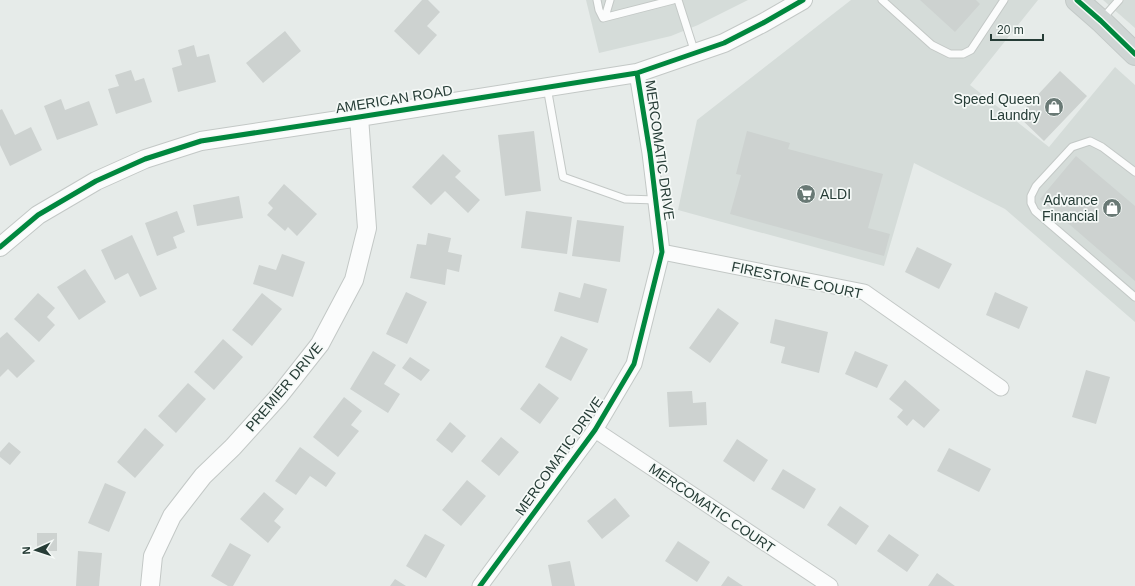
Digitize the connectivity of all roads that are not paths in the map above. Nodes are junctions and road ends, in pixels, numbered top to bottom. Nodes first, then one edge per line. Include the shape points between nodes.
1 (597, 0) edge
2 (610, 0) edge
3 (673, 0) edge
4 (678, 0) edge
5 (803, 0) edge
6 (882, 0) edge
7 (1077, 0) edge
8 (1119, 0) edge
9 (1002, 1) edge
10 (606, 17) junction
11 (1101, 21) junction
12 (1132, 48) edge
13 (695, 53) junction
14 (637, 72) junction
15 (547, 87) junction
16 (359, 117) junction
17 (1135, 172) edge
18 (656, 200) junction
19 (0, 247) edge
20 (662, 252) junction
21 (1135, 297) edge
22 (1001, 388) dead end
23 (595, 430) junction
24 (150, 586) edge
25 (480, 586) edge
26 (830, 586) edge

1 - 10 lane via 603,18
2 - 10 lane
3 - 10 lane
4 - 13 lane
5 - 13 street, AMERICAN ROAD via 724,43
6 - 9 lane via 932,45 950,54 963,54 971,50
7 - 11 main road
8 - 11 lane
11 - 12 main road
13 - 14 street, AMERICAN ROAD
14 - 15 street, AMERICAN ROAD
14 - 18 street, MERCOMATIC DRIVE
15 - 16 street, AMERICAN ROAD
15 - 18 lane via 563,177 624,199
16 - 19 street, AMERICAN ROAD via 202,141 145,159 96,181 38,215
16 - 24 street, PREMIER DRIVE via 366,228 354,280 320,344 279,396 203,476 172,516 153,556
17 - 21 lane via 1090,141 1072,147 1036,186 1031,203 1035,211
18 - 20 street, MERCOMATIC DRIVE
20 - 22 street, FIRESTONE COURT via 864,292
20 - 23 street, MERCOMATIC DRIVE via 634,364
23 - 25 street, MERCOMATIC DRIVE
23 - 26 street, MERCOMATIC COURT

